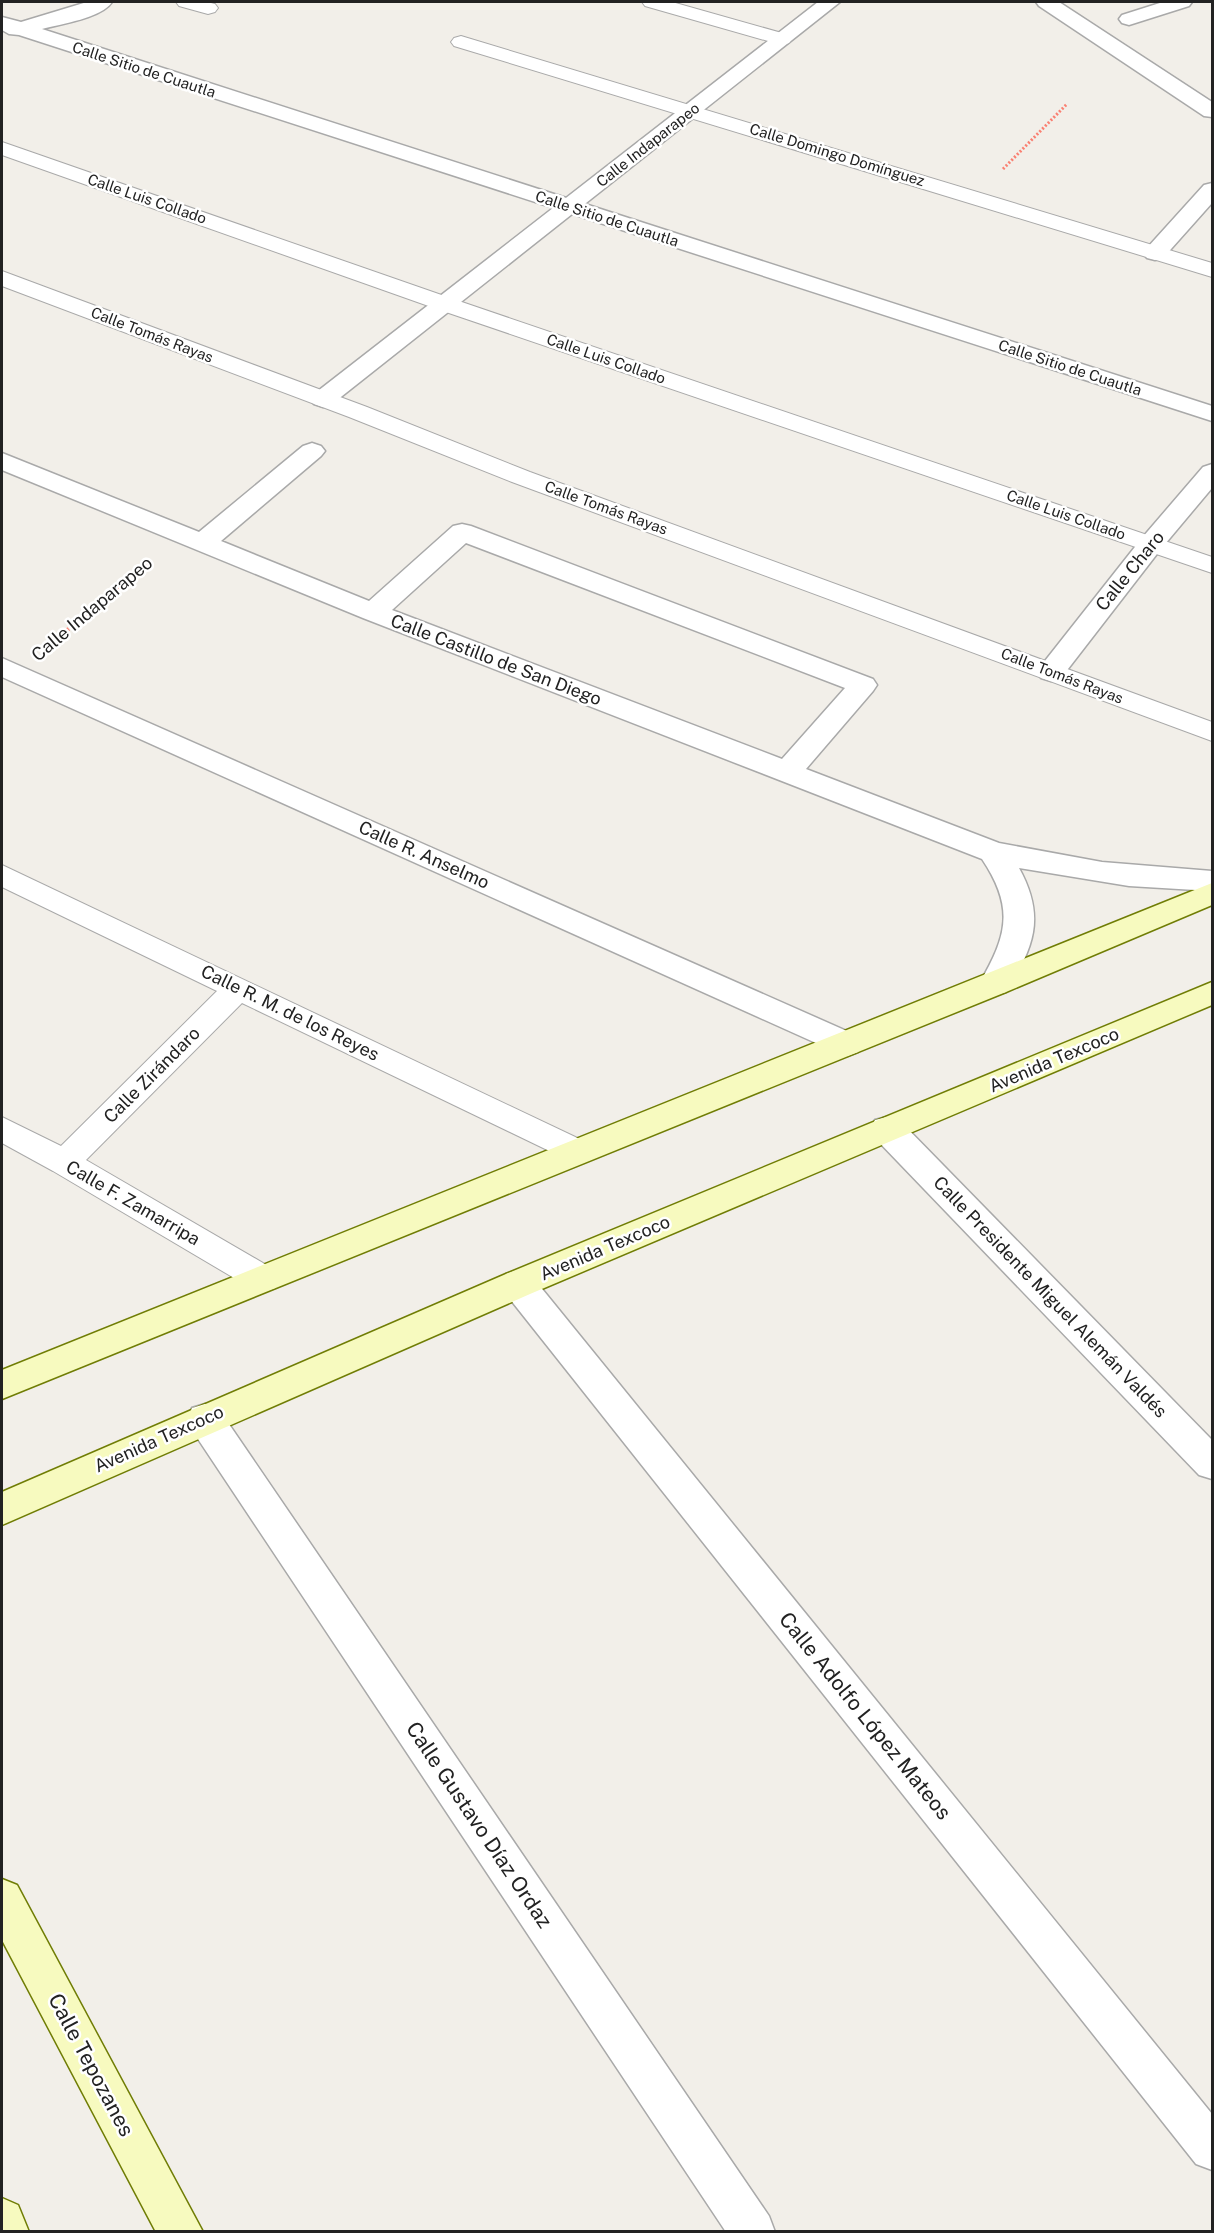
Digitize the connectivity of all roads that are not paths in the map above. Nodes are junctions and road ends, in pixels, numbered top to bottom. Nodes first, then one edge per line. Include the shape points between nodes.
1 (102, 2) edge
2 (186, 2) edge
3 (652, 2) edge
4 (830, 2) edge
5 (1046, 2) edge
6 (1182, 2) edge
7 (208, 8) dead end
8 (1129, 18) dead end
9 (7, 30) edge
10 (782, 39) junction
11 (461, 42) dead end
12 (691, 111) junction
13 (1212, 111) edge
14 (2, 148) edge
15 (1212, 190) edge
16 (568, 207) junction
17 (1155, 253) junction
18 (1212, 270) edge
19 (2, 279) edge
20 (445, 304) junction
21 (323, 399) junction
22 (1212, 414) edge
23 (312, 451) dead end
24 (2, 461) edge
25 (1212, 472) edge
26 (192, 538) junction
27 (1151, 544) junction
28 (1212, 565) edge
29 (373, 612) junction
30 (8, 670) edge
31 (1051, 672) junction
32 (1212, 732) edge
33 (786, 773) junction
34 (993, 852) junction
35 (2, 875) edge
36 (1212, 881) edge
37 (1212, 893) edge
38 (995, 984) junction
39 (239, 988) junction
40 (1212, 993) edge
41 (847, 1044) junction
42 (2, 1129) edge
43 (887, 1129) junction
44 (579, 1152) junction
45 (64, 1162) junction
46 (264, 1279) junction
47 (518, 1284) junction
48 (2, 1385) edge
49 (205, 1419) junction
50 (1212, 1464) edge
51 (2, 1509) edge
52 (2, 1899) edge
53 (1212, 2148) edge
54 (2, 2221) edge
55 (7, 2232) edge
56 (181, 2232) edge
57 (753, 2232) edge

1 - 9 street via 87,10
2 - 7 lane
3 - 10 lane
4 - 10 street, Calle Indaparapeo
5 - 13 street
6 - 8 street
9 - 16 street, Calle Sitio de Cuautla
10 - 12 street, Calle Indaparapeo
11 - 12 lane, Calle Domingo Domínguez
12 - 16 street, Calle Indaparapeo
12 - 17 lane, Calle Domingo Domínguez
14 - 20 lane, Calle Luis Collado
15 - 17 street
16 - 20 street, Calle Indaparapeo
16 - 22 street, Calle Sitio de Cuautla
17 - 18 lane, Calle Domingo Domínguez
19 - 21 lane, Calle Tomás Rayas
20 - 21 street, Calle Indaparapeo
20 - 27 lane, Calle Luis Collado
21 - 31 lane, Calle Tomás Rayas via 521,477
23 - 26 street
24 - 26 street, Calle Castillo de San Diego
25 - 27 street, Calle Charo
26 - 29 street, Calle Castillo de San Diego
27 - 28 lane, Calle Luis Collado
27 - 31 street, Calle Charo
29 - 33 street, Calle Castillo de San Diego
29 - 33 street via 462,532 863,685
30 - 41 street, Calle R. Anselmo
31 - 32 lane, Calle Tomás Rayas
33 - 34 street, Calle Castillo de San Diego
34 - 36 street, Calle Castillo de San Diego via 1118,875
34 - 38 street via 1008,871 1020,913 1019,938 1010,962
35 - 39 lane, Calle R. M. de los Reyes
37 - 38 main road
38 - 41 main road
39 - 44 lane, Calle R. M. de los Reyes
39 - 45 lane, Calle Zirándaro
40 - 43 main road, Avenida Texcoco
41 - 44 main road
42 - 45 lane, Calle F. Zamarripa
43 - 47 main road, Avenida Texcoco
43 - 50 street, Calle Presidente Miguel Alemán Valdés
44 - 46 main road
45 - 46 lane, Calle F. Zamarripa
46 - 48 main road
47 - 49 main road, Avenida Texcoco
47 - 53 street, Calle Adolfo López Mateos
49 - 51 main road, Avenida Texcoco
49 - 57 street, Calle Gustavo Díaz Ordaz
52 - 56 main road, Calle Tepozanes
54 - 55 main road

